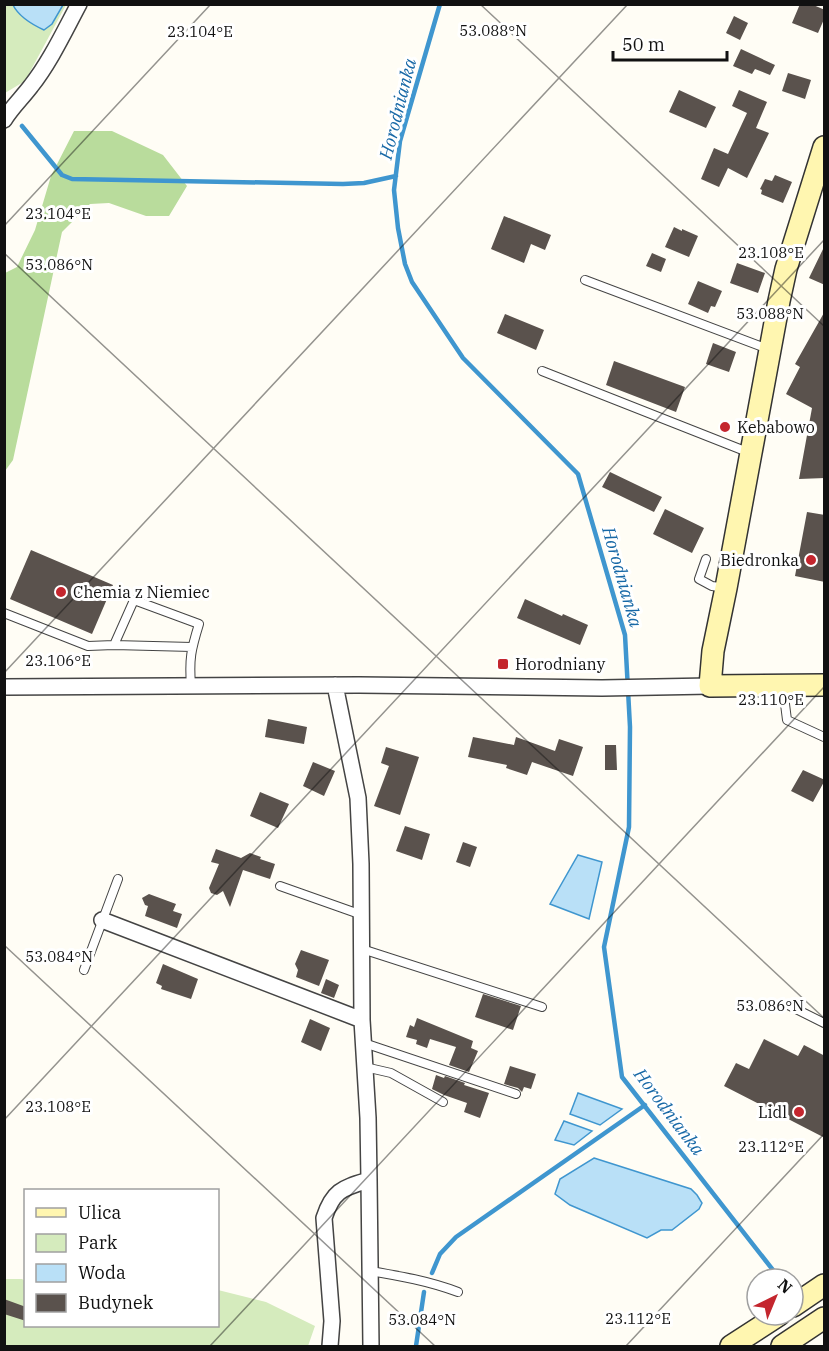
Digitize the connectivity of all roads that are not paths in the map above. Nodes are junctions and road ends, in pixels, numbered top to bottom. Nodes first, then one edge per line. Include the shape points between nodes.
1 (79, 4) edge
2 (4, 120) edge
3 (825, 147) edge
4 (585, 279) dead end
5 (771, 350) junction
6 (542, 371) dead end
7 (751, 453) junction
8 (706, 559) dead end
9 (726, 588) junction
10 (4, 614) edge
11 (114, 645) junction
12 (192, 647) junction
13 (335, 685) junction
14 (825, 685) edge
15 (191, 686) junction
16 (710, 686) junction
17 (783, 686) junction
18 (4, 687) edge
19 (825, 737) edge
20 (118, 879) dead end
21 (280, 886) dead end
22 (362, 915) junction
23 (102, 920) junction
24 (362, 949) junction
25 (84, 970) dead end
26 (788, 1005) dead end
27 (542, 1007) dead end
28 (362, 1020) junction
29 (825, 1023) edge
30 (364, 1043) junction
31 (365, 1067) junction
32 (516, 1094) dead end
33 (443, 1102) dead end
34 (369, 1180) junction
35 (370, 1271) junction
36 (825, 1285) edge
37 (458, 1292) dead end
38 (805, 1298) edge
39 (825, 1318) edge
40 (761, 1327) edge
41 (786, 1344) edge
42 (330, 1347) edge
43 (371, 1347) edge
44 (731, 1347) edge

1 - 2 street via 31,86
3 - 5 street via 786,269
4 - 5 lane
5 - 7 street
6 - 7 lane
7 - 9 street
8 - 9 lane via 699,579
9 - 16 street
10 - 11 lane via 88,645
11 - 12 lane
11 - 12 lane via 134,600 199,624
12 - 15 lane
13 - 15 street
13 - 16 street
13 - 22 street via 358,798
14 - 17 street
15 - 18 street
16 - 17 street
17 - 19 lane via 787,720
20 - 23 lane
21 - 22 lane
22 - 24 street
23 - 25 lane
23 - 28 street
24 - 27 lane
24 - 28 street
26 - 29 lane
28 - 30 street
30 - 31 street
30 - 32 lane
31 - 33 lane via 391,1073
31 - 34 street
34 - 35 street
34 - 42 street via 336,1194 324,1218 332,1321
35 - 37 lane
35 - 43 street
36 - 38 street
39 - 41 street
40 - 44 street

